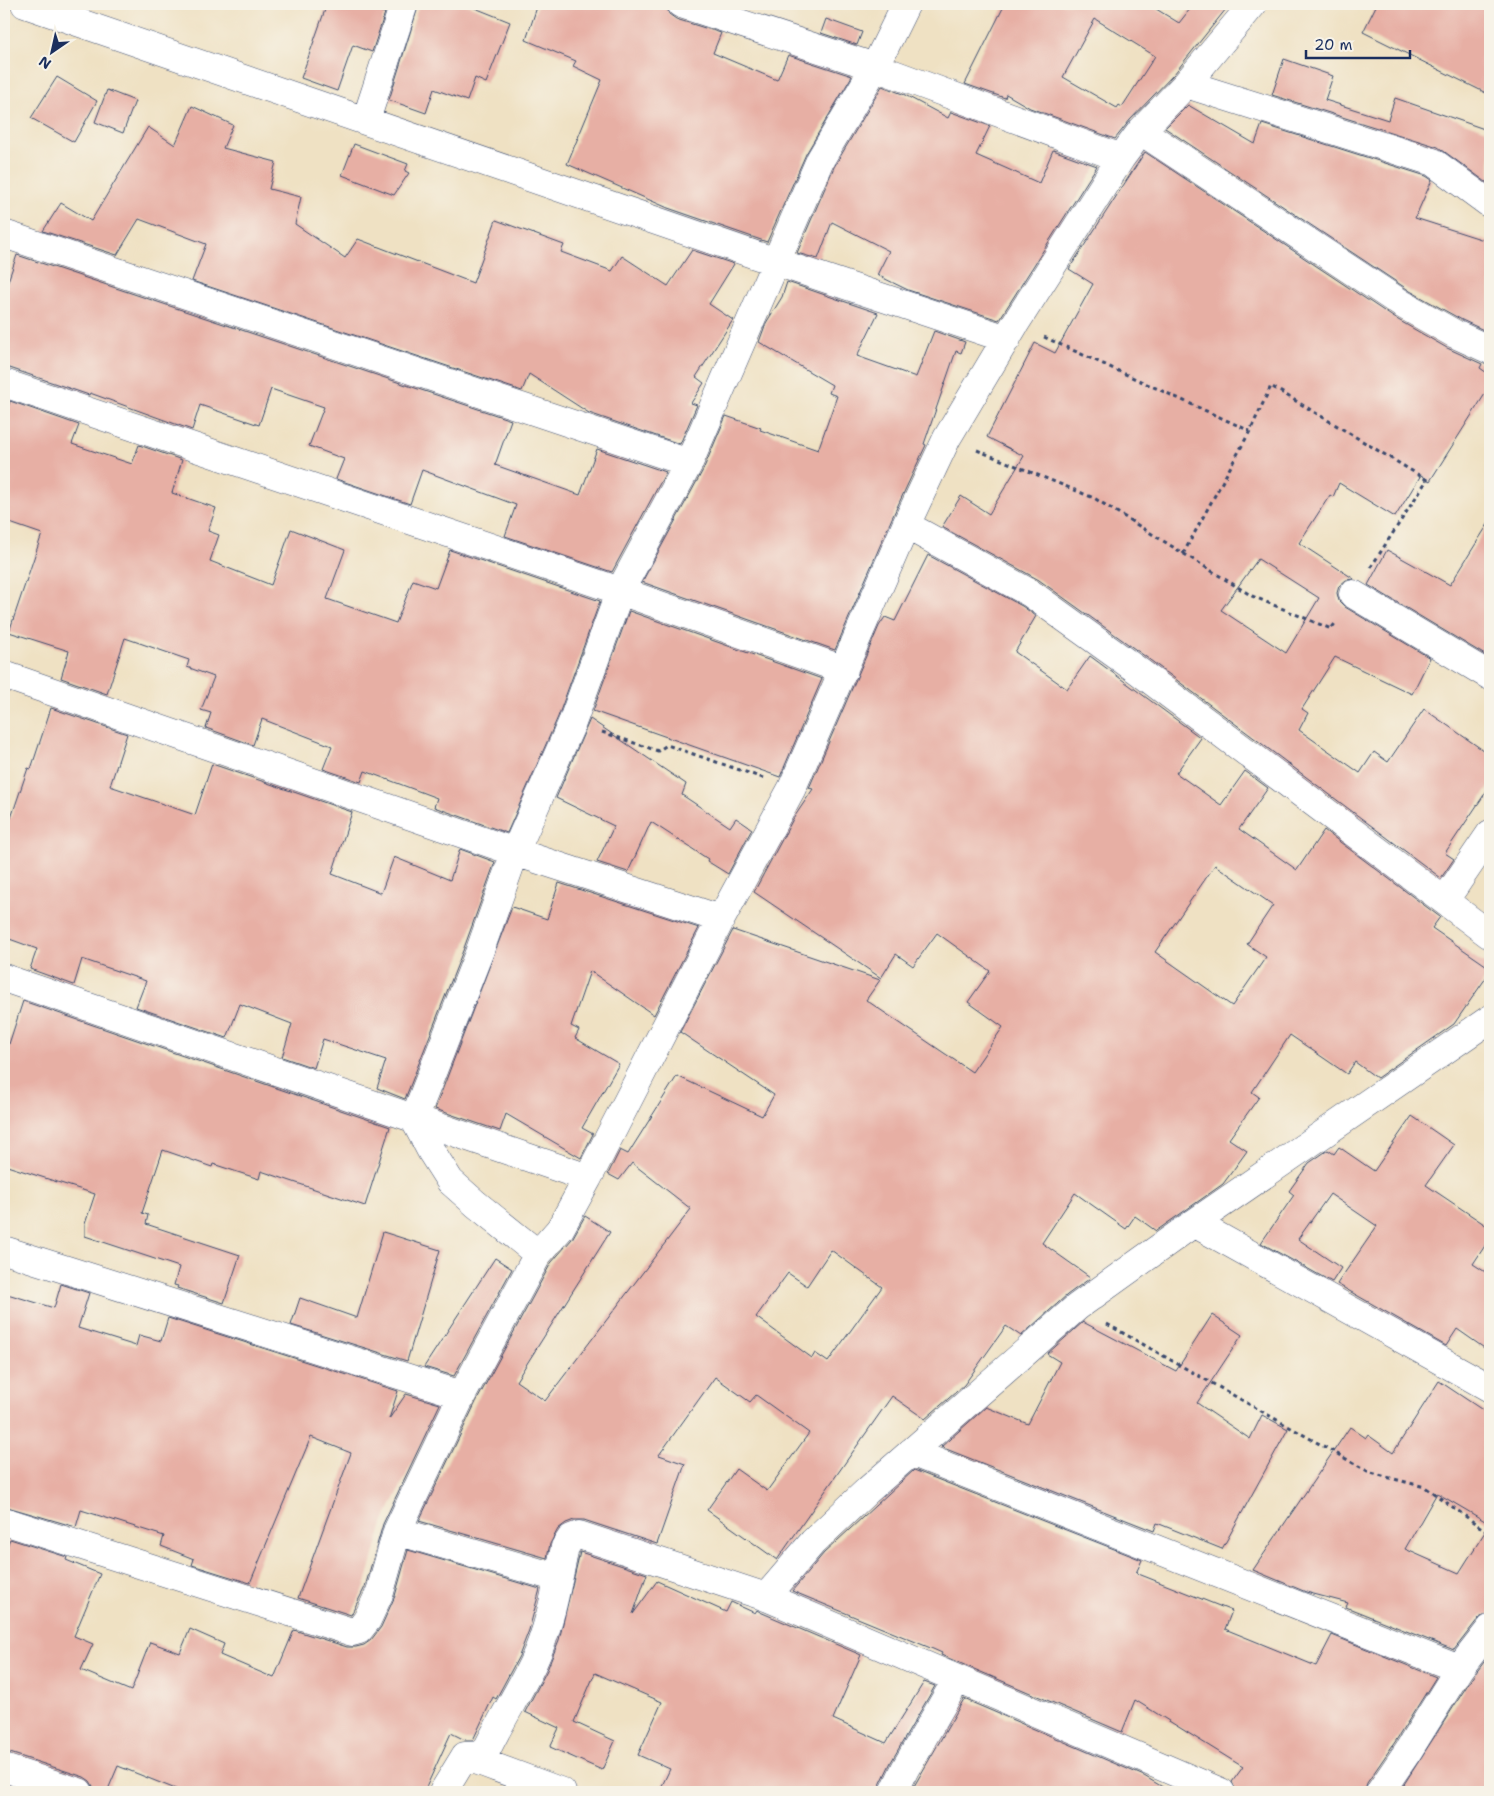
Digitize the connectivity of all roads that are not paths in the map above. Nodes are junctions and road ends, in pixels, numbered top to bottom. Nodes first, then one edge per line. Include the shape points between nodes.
1 (25, 4) edge
2 (404, 4) edge
3 (681, 4) edge
4 (906, 4) edge
5 (1251, 4) edge
6 (875, 67) junction
7 (1186, 84) junction
8 (366, 120) junction
9 (1140, 131) junction
10 (1121, 158) junction
11 (1490, 204) edge
12 (4, 234) edge
13 (776, 262) junction
14 (1011, 332) junction
15 (1490, 350) edge
16 (4, 383) edge
17 (689, 463) junction
18 (906, 525) junction
19 (620, 591) junction
20 (1353, 594) road end
21 (844, 670) junction
22 (4, 675) edge
23 (1490, 676) edge
24 (1490, 834) edge
25 (515, 852) junction
26 (1445, 900) junction
27 (721, 919) junction
28 (1490, 935) edge
29 (4, 978) edge
30 (1486, 1028) edge
31 (414, 1119) junction
32 (588, 1178) junction
33 (1194, 1223) junction
34 (4, 1250) edge
35 (538, 1254) junction
36 (1490, 1388) edge
37 (462, 1395) junction
38 (911, 1452) junction
39 (4, 1521) edge
40 (398, 1531) junction
41 (558, 1578) junction
42 (766, 1597) junction
43 (1478, 1652) edge
44 (957, 1679) junction
45 (464, 1756) junction
46 (4, 1768) edge
47 (79, 1792) edge
48 (442, 1792) edge
49 (562, 1792) edge
50 (894, 1792) edge
51 (1221, 1792) edge
52 (1380, 1792) edge

1 - 8 street
2 - 8 street
3 - 6 street
4 - 6 street
5 - 7 street
6 - 10 street
6 - 13 street via 820,160
7 - 9 street
7 - 11 street via 1433,162
8 - 13 street
9 - 10 street
9 - 15 street via 1402,304
10 - 14 street
12 - 17 street
13 - 14 street
13 - 17 street
14 - 18 street via 947,438
16 - 19 street
17 - 19 street
18 - 21 street
18 - 26 street via 1030,593
19 - 21 street
19 - 25 street via 572,723
20 - 23 street
21 - 27 street via 792,788
22 - 25 street
24 - 26 street
25 - 27 street
25 - 31 street
26 - 28 street
27 - 32 street
29 - 31 street
30 - 33 street
31 - 32 street
31 - 35 street via 450,1181
32 - 35 street via 560,1229
33 - 36 street
33 - 38 street via 1077,1307
34 - 37 street
35 - 37 street
37 - 40 street
38 - 42 street via 813,1542
38 - 43 street
39 - 40 street via 352,1632 359,1630 367,1620 380,1592
40 - 41 street
41 - 42 street via 564,1547 571,1538 579,1535
41 - 45 street via 533,1662 484,1755
42 - 44 street
43 - 52 street
44 - 50 street
44 - 51 street
45 - 48 street
45 - 49 street
46 - 47 street

